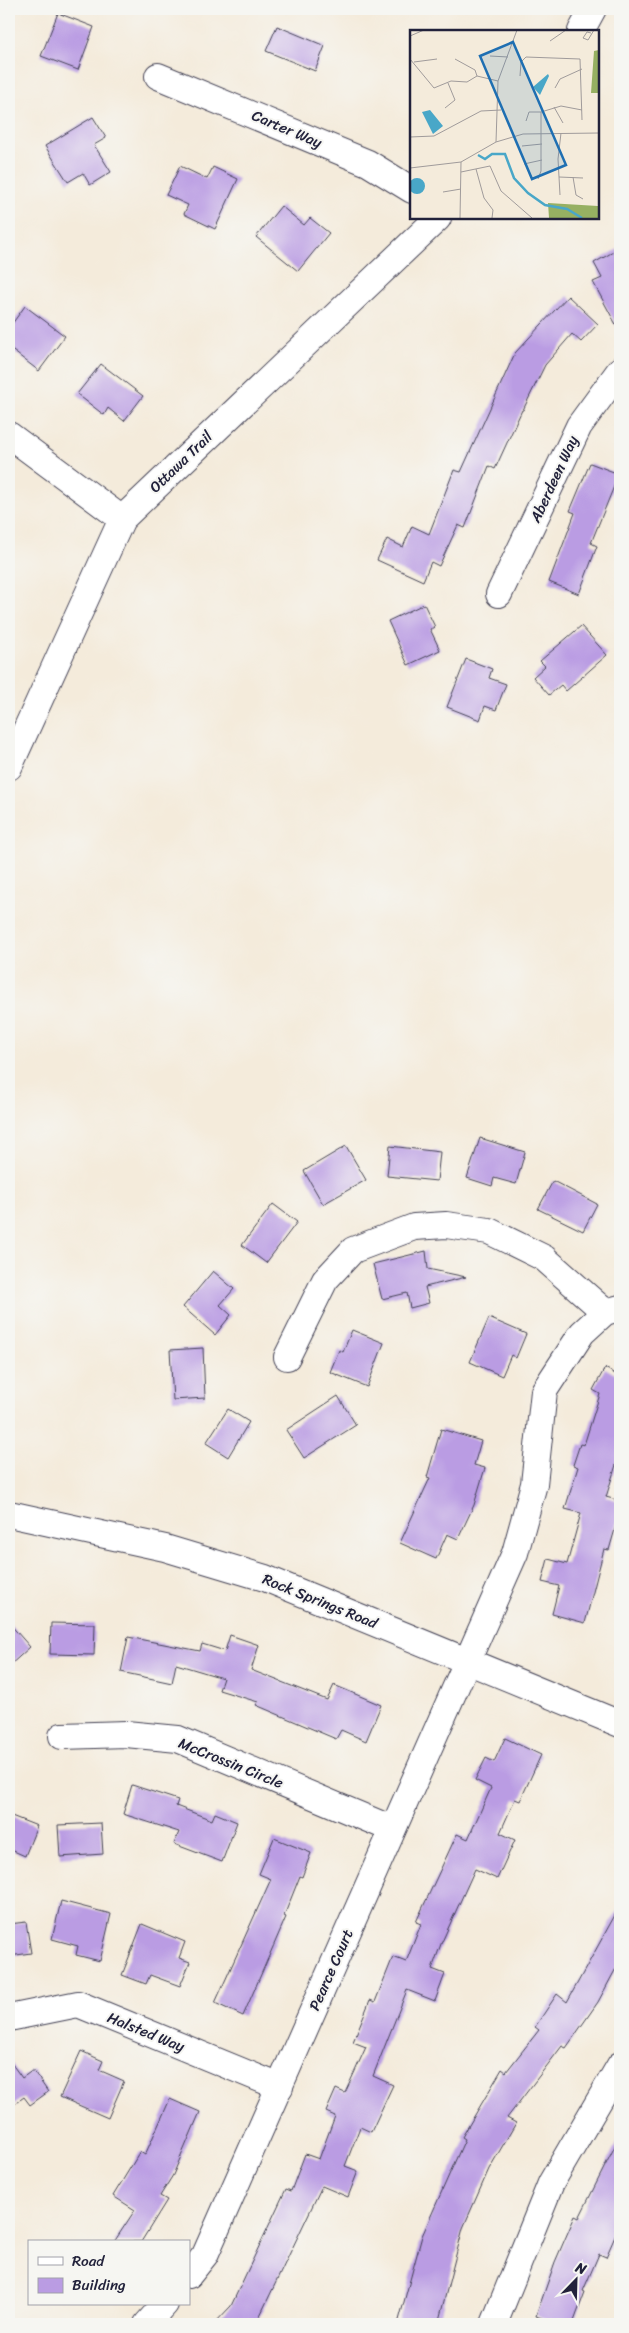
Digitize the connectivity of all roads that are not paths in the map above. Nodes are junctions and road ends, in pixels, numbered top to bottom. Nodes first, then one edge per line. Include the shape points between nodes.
1 (593, 9) edge
2 (582, 30) edge
3 (158, 76) dead end
4 (410, 189) edge
5 (437, 219) edge
6 (620, 370) edge
7 (9, 435) edge
8 (122, 519) junction
9 (499, 594) dead end
10 (9, 767) edge
11 (613, 1310) edge
12 (287, 1357) dead end
13 (9, 1514) edge
14 (466, 1661) junction
15 (620, 1724) edge
16 (62, 1736) dead end
17 (392, 1829) junction
18 (9, 2018) edge
19 (620, 2065) edge
20 (280, 2087) junction
21 (190, 2274) edge
22 (163, 2306) edge
23 (147, 2324) edge
24 (494, 2324) edge

1 - 2 street
3 - 4 street, Carter Way via 368,163
5 - 8 street, Ottawa Trail
6 - 9 street, Aberdeen Way via 579,426
7 - 8 street
8 - 10 street, Ottawa Trail
11 - 12 street via 544,1258 489,1231 446,1225 414,1227 353,1250 325,1280
11 - 14 street, Pearce Court via 582,1333 544,1391 534,1484 517,1544
13 - 14 street, Rock Springs Road via 165,1548 265,1578
14 - 15 street, Rock Springs Road
14 - 17 street, Pearce Court
16 - 17 street, McCrossin Circle via 126,1734 178,1739
17 - 20 street, Pearce Court
18 - 20 street, Halsted Way via 78,2004
19 - 24 street via 551,2183
20 - 21 street, Pearce Court via 205,2255
22 - 23 street

